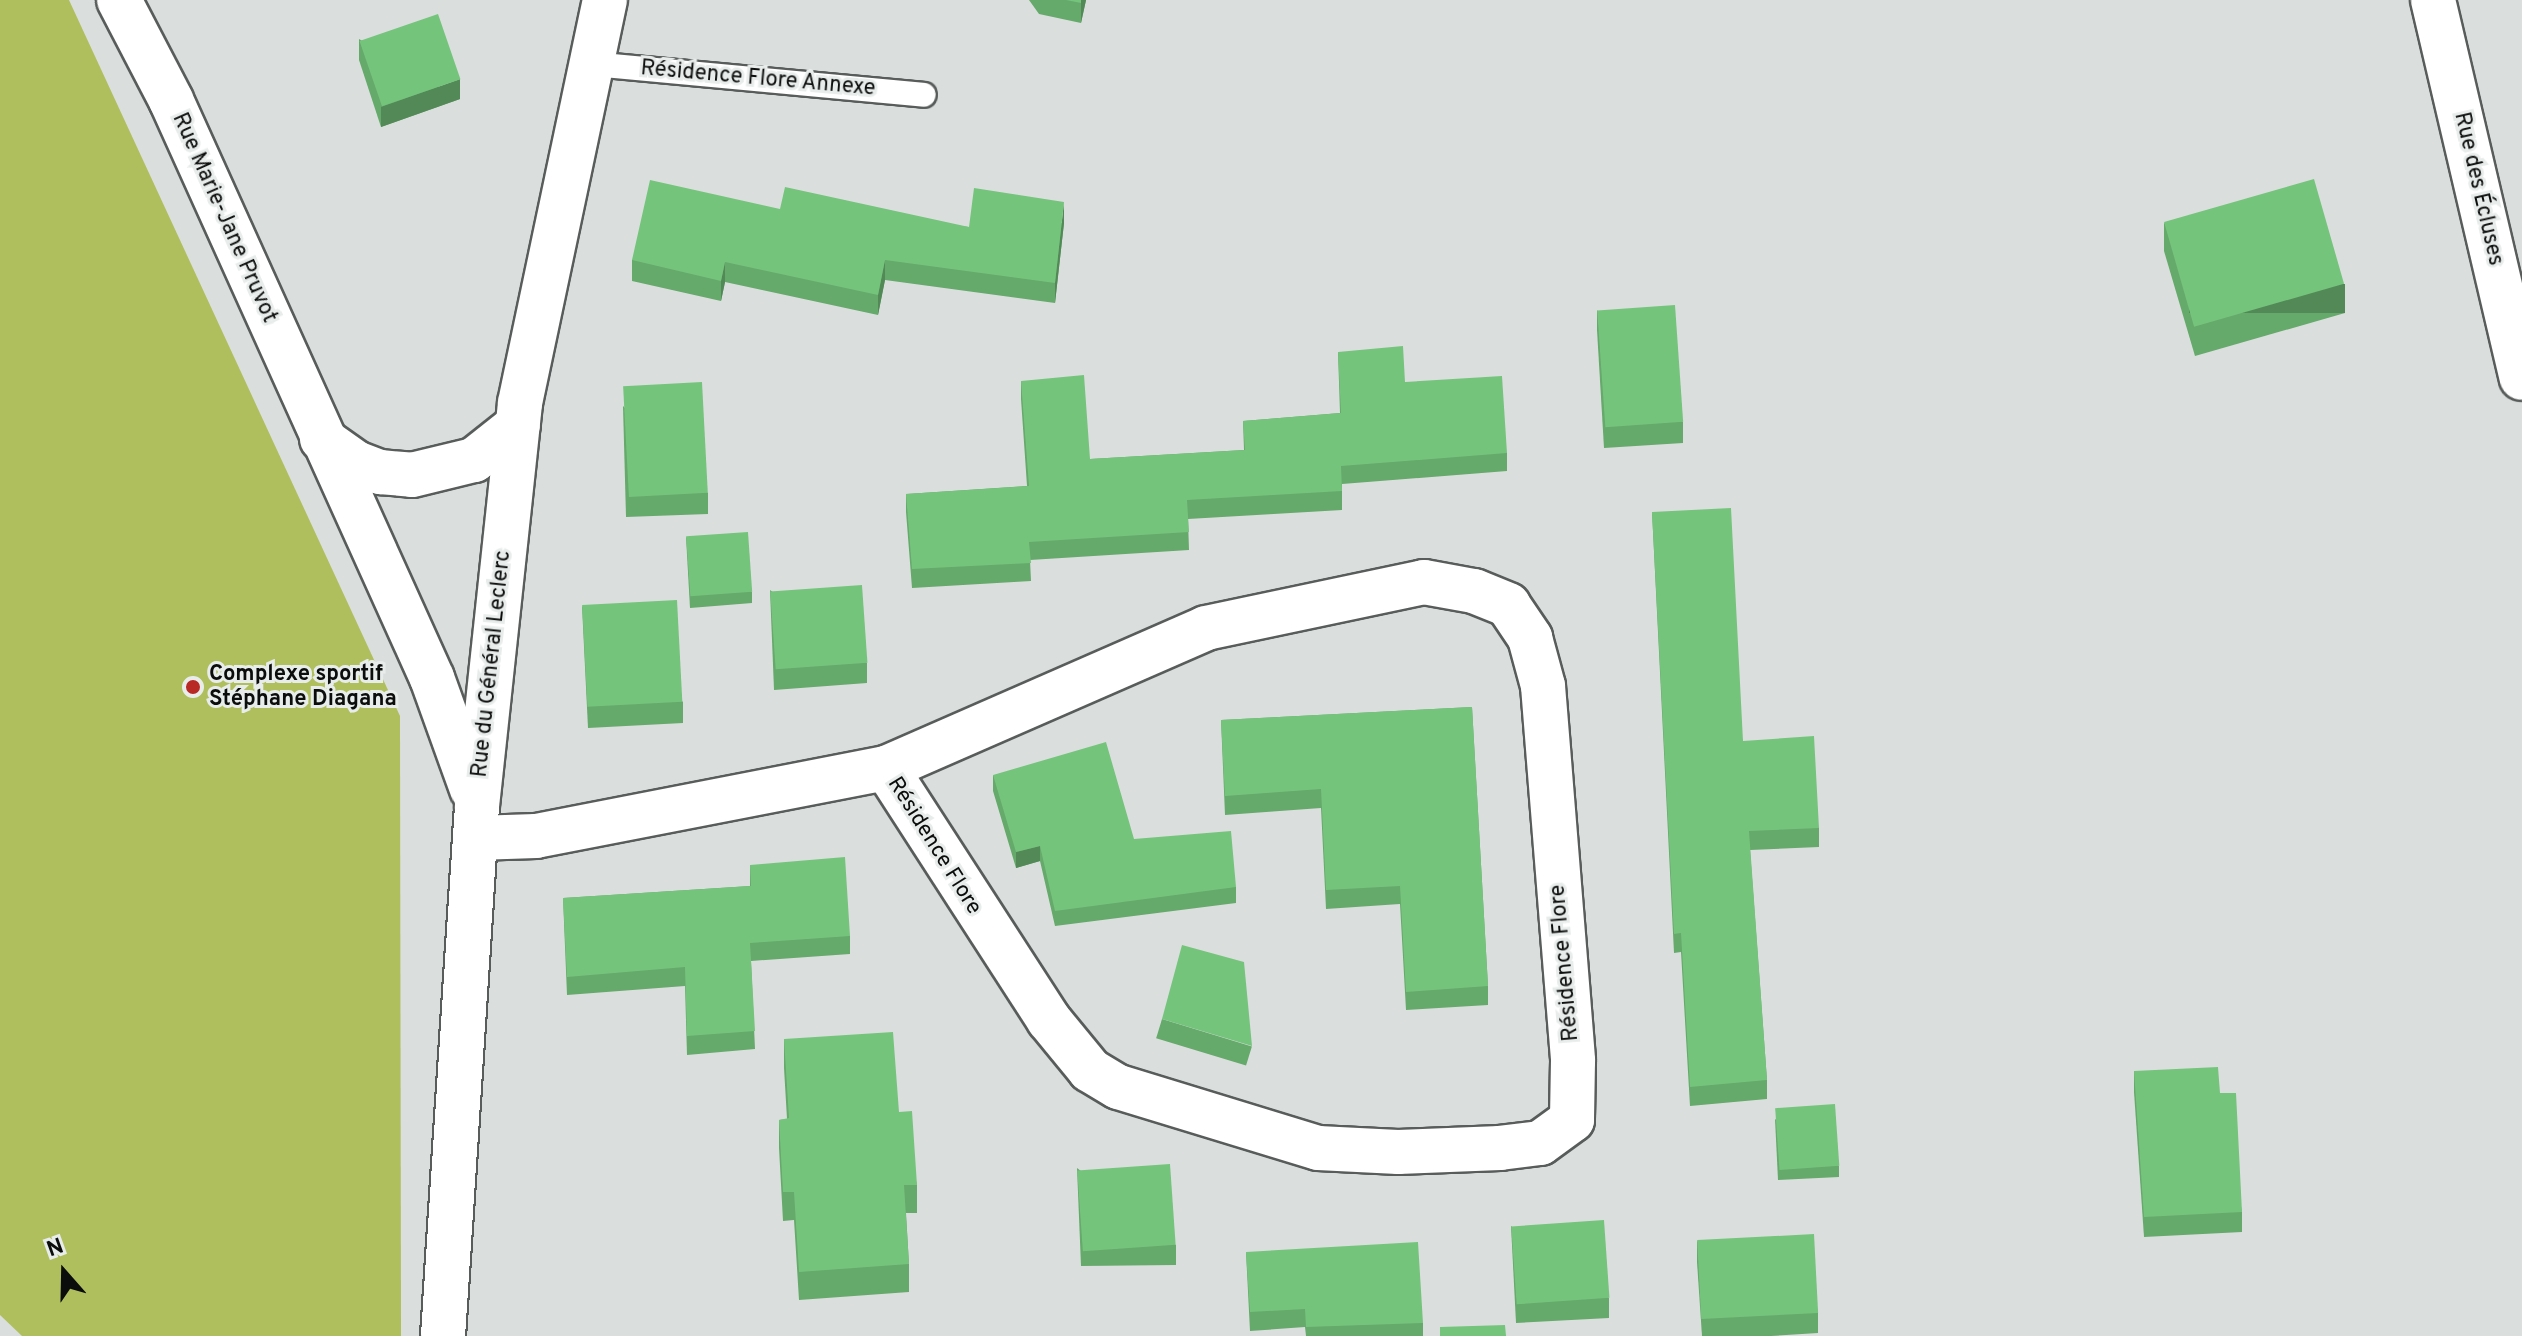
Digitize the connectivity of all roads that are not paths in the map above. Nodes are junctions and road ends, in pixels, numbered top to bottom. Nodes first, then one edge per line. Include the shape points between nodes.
1 (119, 0) edge
2 (605, 0) edge
3 (2433, 0) edge
4 (592, 64) junction
5 (924, 95) dead end
6 (2522, 378) edge
7 (518, 425) junction
8 (322, 439) junction
9 (886, 768) junction
10 (477, 822) junction
11 (443, 1336) edge

1 - 8 street, Rue Marie-Jane Pruvot via 177,114
2 - 4 street, Rue du Général Leclerc
3 - 6 street, Rue des Écluses
4 - 5 lane, Résidence Flore Annexe
4 - 7 street, Rue du Général Leclerc
7 - 8 street via 474,460 412,475 356,463
7 - 10 street, Rue du Général Leclerc
8 - 10 street, Rue Marie-Jane Pruvot via 437,691
9 - 9 street, Résidence Flore via 1206,628 1424,582 1474,591 1508,605 1530,638 1543,686 1573,1061 1572,1120 1540,1143 1500,1148 1318,1148 1118,1087 1090,1070 1049,1020
9 - 10 street, Résidence Flore via 536,836
10 - 11 street, Rue du Général Leclerc

